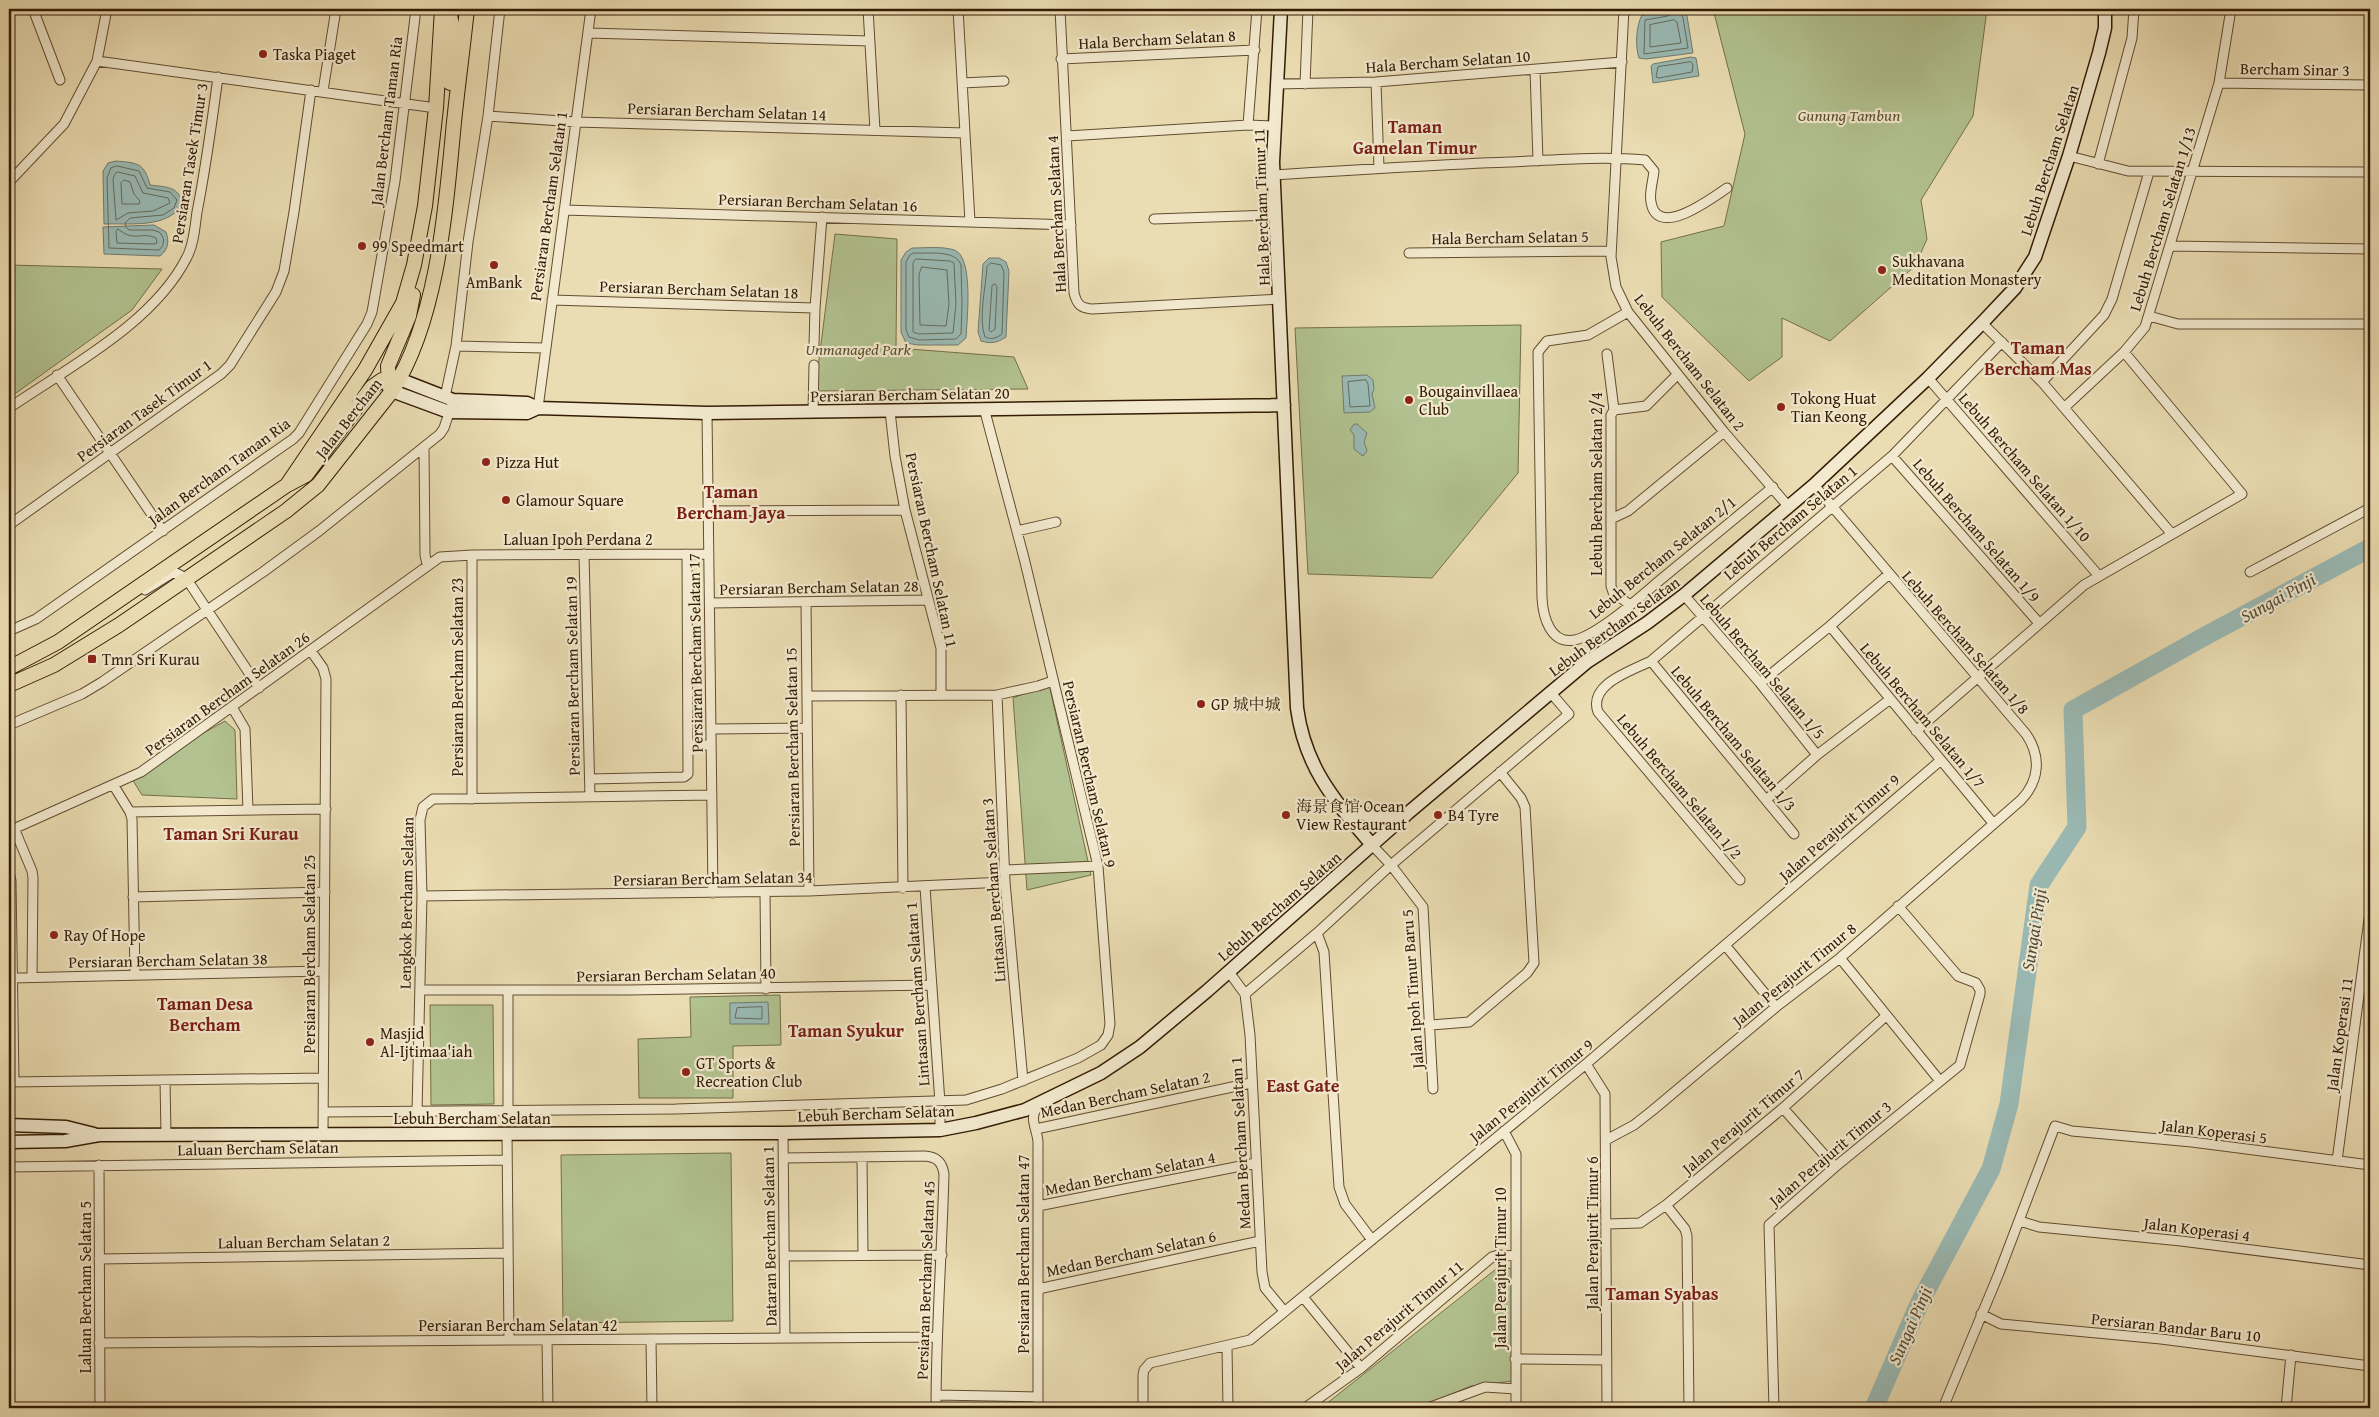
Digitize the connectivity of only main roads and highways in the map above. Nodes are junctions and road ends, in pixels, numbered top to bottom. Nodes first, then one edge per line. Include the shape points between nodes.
1 (442, 9) edge
2 (449, 9) edge
3 (467, 9) edge
4 (455, 112) junction
5 (414, 266) junction
6 (393, 383) junction
7 (287, 485) junction
8 (9, 668) edge
9 (9, 685) edge

1 - 5 main road, Jalan Bercham via 436,108 425,206
2 - 4 main road via 452,26 450,94
3 - 4 main road, Jalan Bercham
4 - 6 main road, Jalan Bercham via 446,201 434,272 418,338
5 - 6 main road via 415,287 410,309 391,357
5 - 7 main road, Jalan Bercham via 403,303 388,334
6 - 7 main road via 377,382 306,475
6 - 9 main road, Jalan Bercham via 318,486 119,625 62,660
7 - 8 main road, Jalan Bercham via 58,642

